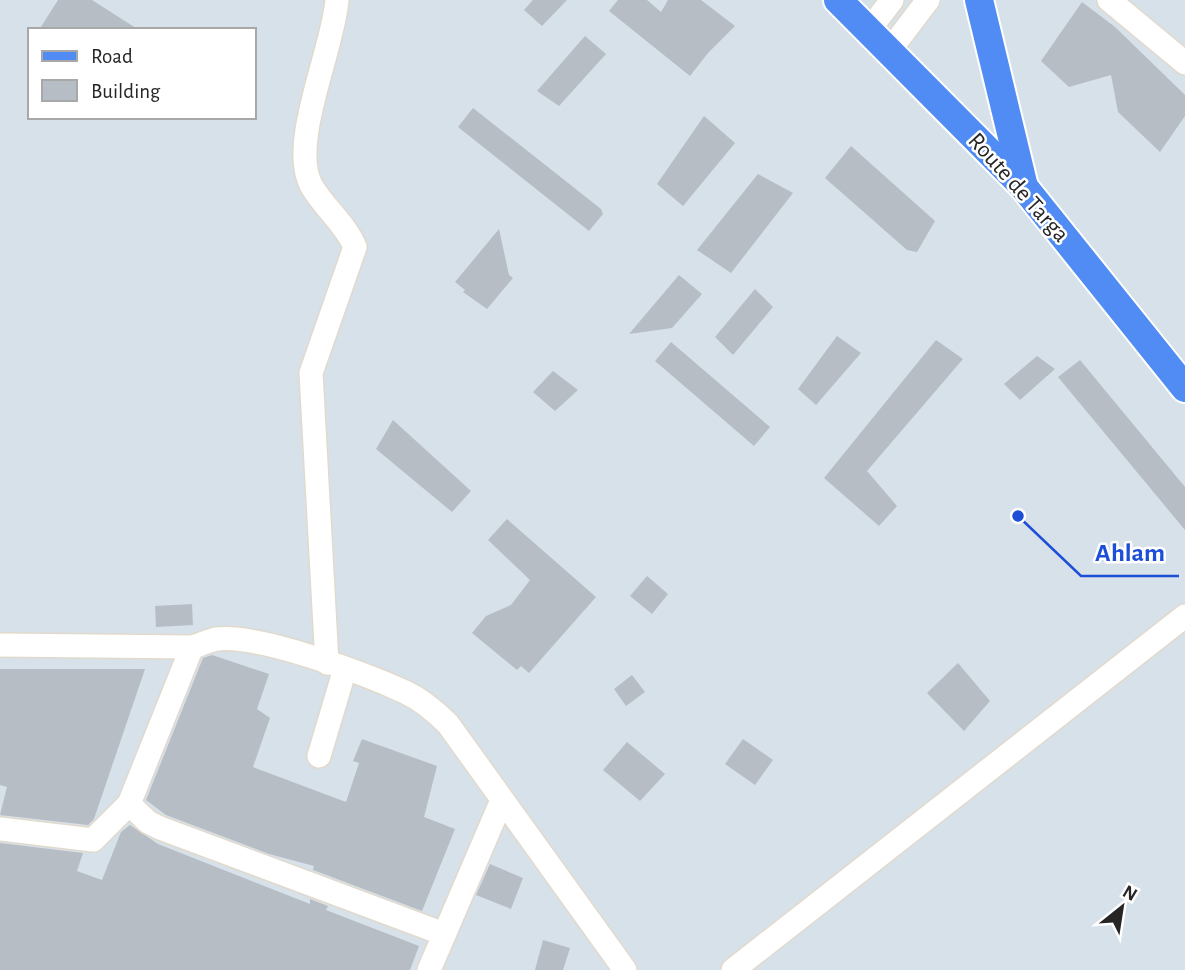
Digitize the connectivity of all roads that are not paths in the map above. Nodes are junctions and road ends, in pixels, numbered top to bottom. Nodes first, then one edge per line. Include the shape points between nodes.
1 (337, 0) edge
2 (838, 0) edge
3 (892, 0) edge
4 (928, 0) edge
5 (979, 0) edge
6 (1109, 0) edge
7 (869, 30) junction
8 (890, 50) junction
9 (1185, 62) edge
10 (1024, 187) junction
11 (1185, 388) edge
12 (1185, 617) edge
13 (0, 645) edge
14 (192, 647) junction
15 (336, 666) junction
16 (319, 756) dead end
17 (502, 800) junction
18 (129, 804) junction
19 (0, 829) edge
20 (444, 934) junction
21 (429, 970) edge
22 (625, 970) edge
23 (733, 970) edge

1 - 15 street via 304,141 311,184 355,247 311,373
2 - 7 main road, Route de Targa
3 - 7 street
4 - 8 street
5 - 10 main road
6 - 9 street
7 - 8 main road, Route de Targa
8 - 10 main road, Route de Targa
10 - 11 main road, Route de Targa
12 - 23 street
13 - 14 street
14 - 15 street via 218,639 244,642 290,650
14 - 18 street
15 - 16 street
15 - 17 street via 406,692 431,707
17 - 20 street
17 - 22 street
18 - 19 street via 93,839
18 - 20 street via 160,828
20 - 21 street

